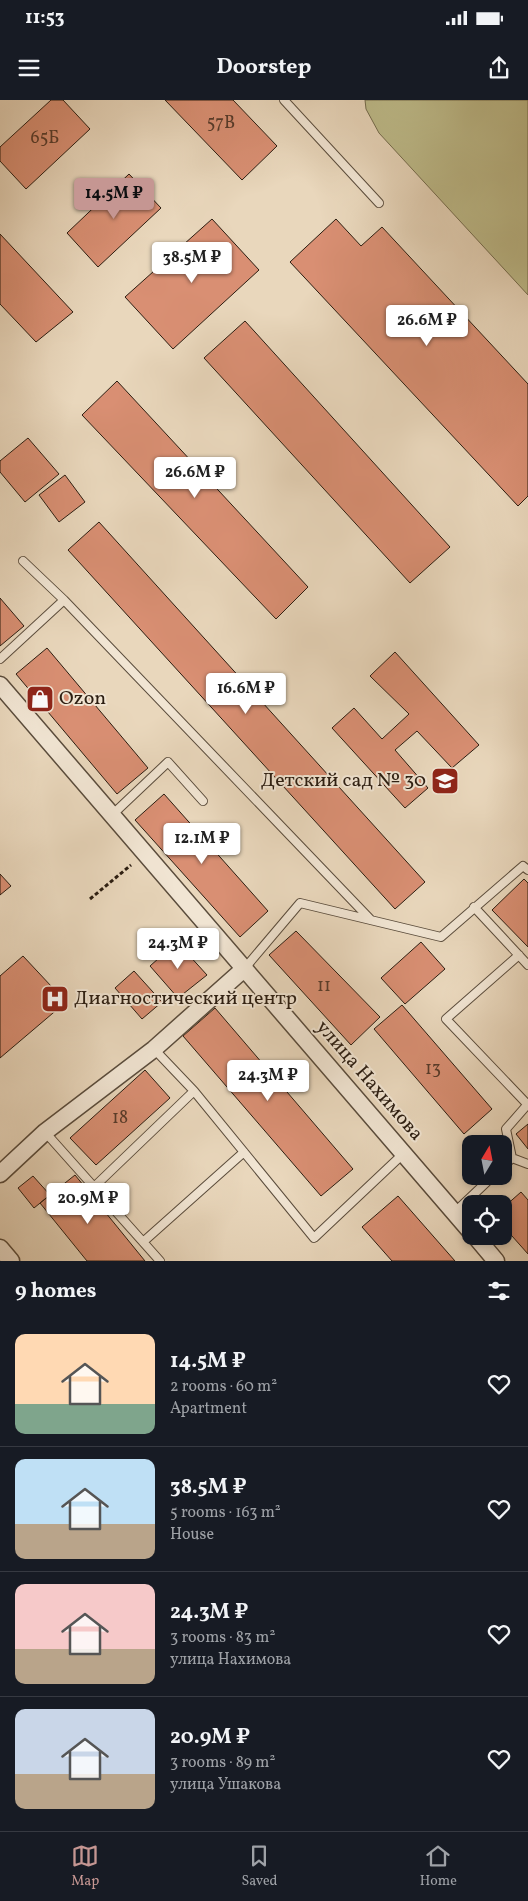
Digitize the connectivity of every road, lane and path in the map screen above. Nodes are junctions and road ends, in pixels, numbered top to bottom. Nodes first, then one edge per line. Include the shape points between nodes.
1 (284, 100) edge
2 (378, 204) dead end
3 (23, 561) dead end
4 (64, 600) junction
5 (0, 659) edge
6 (0, 685) edge
7 (203, 801) dead end
8 (112, 815) junction
9 (145, 853) junction
10 (528, 870) edge
11 (90, 899) dead end
12 (474, 907) junction
13 (372, 920) junction
14 (519, 955) junction
15 (528, 965) edge
16 (245, 968) junction
17 (154, 1049) junction
18 (194, 1092) junction
19 (528, 1104) edge
20 (45, 1132) junction
21 (507, 1135) edge
22 (244, 1152) junction
23 (404, 1154) junction
24 (512, 1158) edge
25 (528, 1164) edge
26 (0, 1174) edge
27 (484, 1185) edge
28 (94, 1187) junction
29 (454, 1213) junction
30 (462, 1222) edge
31 (142, 1242) junction
32 (483, 1245) edge
33 (0, 1248) edge
34 (11, 1261) edge
35 (160, 1261) edge
36 (496, 1261) edge

1 - 2 lane
3 - 4 lane
4 - 5 lane
4 - 13 lane
6 - 8 street, улица Нахимова
7 - 8 lane via 168,762
8 - 9 street, улица Нахимова
9 - 11 path
9 - 16 street, улица Нахимова
10 - 12 lane via 524,866
12 - 13 lane via 441,937
12 - 14 lane
13 - 16 lane via 300,903
14 - 15 lane
14 - 19 lane via 446,1018
16 - 17 street
16 - 23 street, улица Нахимова
17 - 18 lane
17 - 20 street
18 - 22 lane
18 - 28 lane
19 - 21 lane via 506,1129
20 - 26 street
20 - 28 lane
22 - 23 lane via 314,1238
22 - 31 lane
23 - 29 street, улица Нахимова
24 - 25 lane
27 - 29 lane
28 - 31 lane
29 - 30 street, улица Нахимова
31 - 35 lane
32 - 36 street
33 - 34 street

